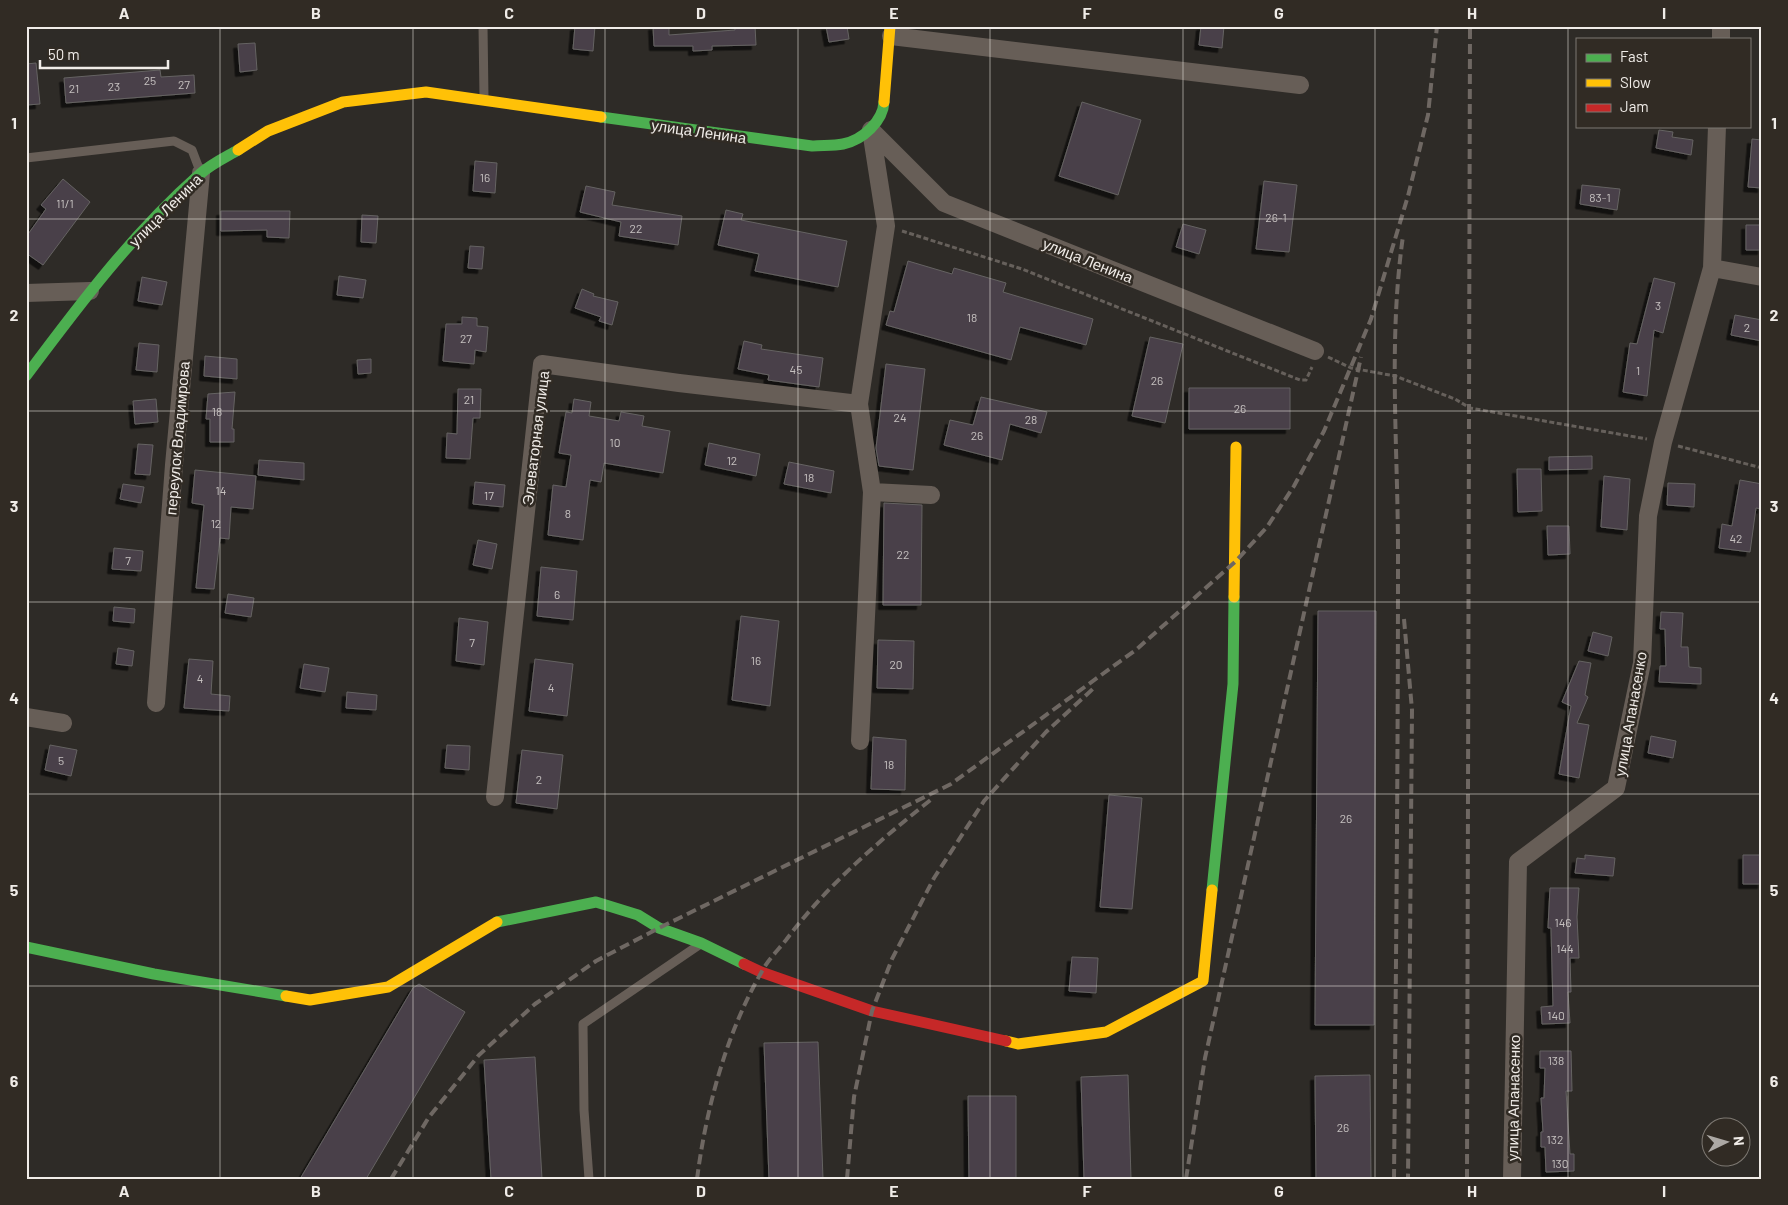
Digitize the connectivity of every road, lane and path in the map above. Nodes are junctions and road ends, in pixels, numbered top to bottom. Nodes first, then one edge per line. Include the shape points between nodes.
1 (484, 26) edge
2 (890, 31) edge
3 (1300, 85) dead end
4 (484, 100) junction
5 (1717, 128) edge
6 (871, 130) junction
7 (26, 158) edge
8 (201, 173) junction
9 (886, 226) junction
10 (1712, 268) junction
11 (1762, 277) edge
12 (90, 291) junction
13 (26, 293) edge
14 (1315, 351) junction
15 (26, 376) edge
16 (859, 404) junction
17 (1663, 442) junction
18 (1236, 447) dead end
19 (1762, 468) edge
20 (872, 492) junction
21 (930, 495) dead end
22 (156, 703) dead end
23 (26, 717) edge
24 (63, 723) dead end
25 (860, 741) dead end
26 (495, 796) dead end
27 (701, 943) junction
28 (26, 947) edge
29 (589, 1179) edge
30 (1512, 1179) edge

1 - 4 lane
2 - 3 street
2 - 6 street via 884,108
4 - 6 street, улица Ленина via 812,146 845,144
4 - 8 street, улица Ленина via 426,92 343,102 268,132
5 - 10 street, улица Апанасенко
6 - 9 street
6 - 14 street, улица Ленина via 944,203
7 - 8 lane via 174,141 192,150
8 - 12 street, улица Ленина
8 - 22 street, переулок Владимрова
9 - 14 path via 1022,270 1300,380 1306,380 1310,375
9 - 16 street
10 - 11 street
10 - 17 street, улица Апанасенко
12 - 13 street
12 - 15 street, улица Ленина
14 - 17 path via 1351,368 1396,376 1470,408
16 - 20 street
16 - 26 street, Элеваторная улица via 542,364
17 - 19 path
17 - 30 street, улица Апанасенко via 1648,516 1642,663 1616,788 1518,862
18 - 27 street via 1233,684 1203,981 1106,1032 1018,1044 872,1011 761,972
20 - 21 street
20 - 25 street
23 - 24 street
27 - 28 street via 659,928 638,915 596,902 496,922 388,987 310,1000 154,974
27 - 29 lane via 584,1024 584,1110

